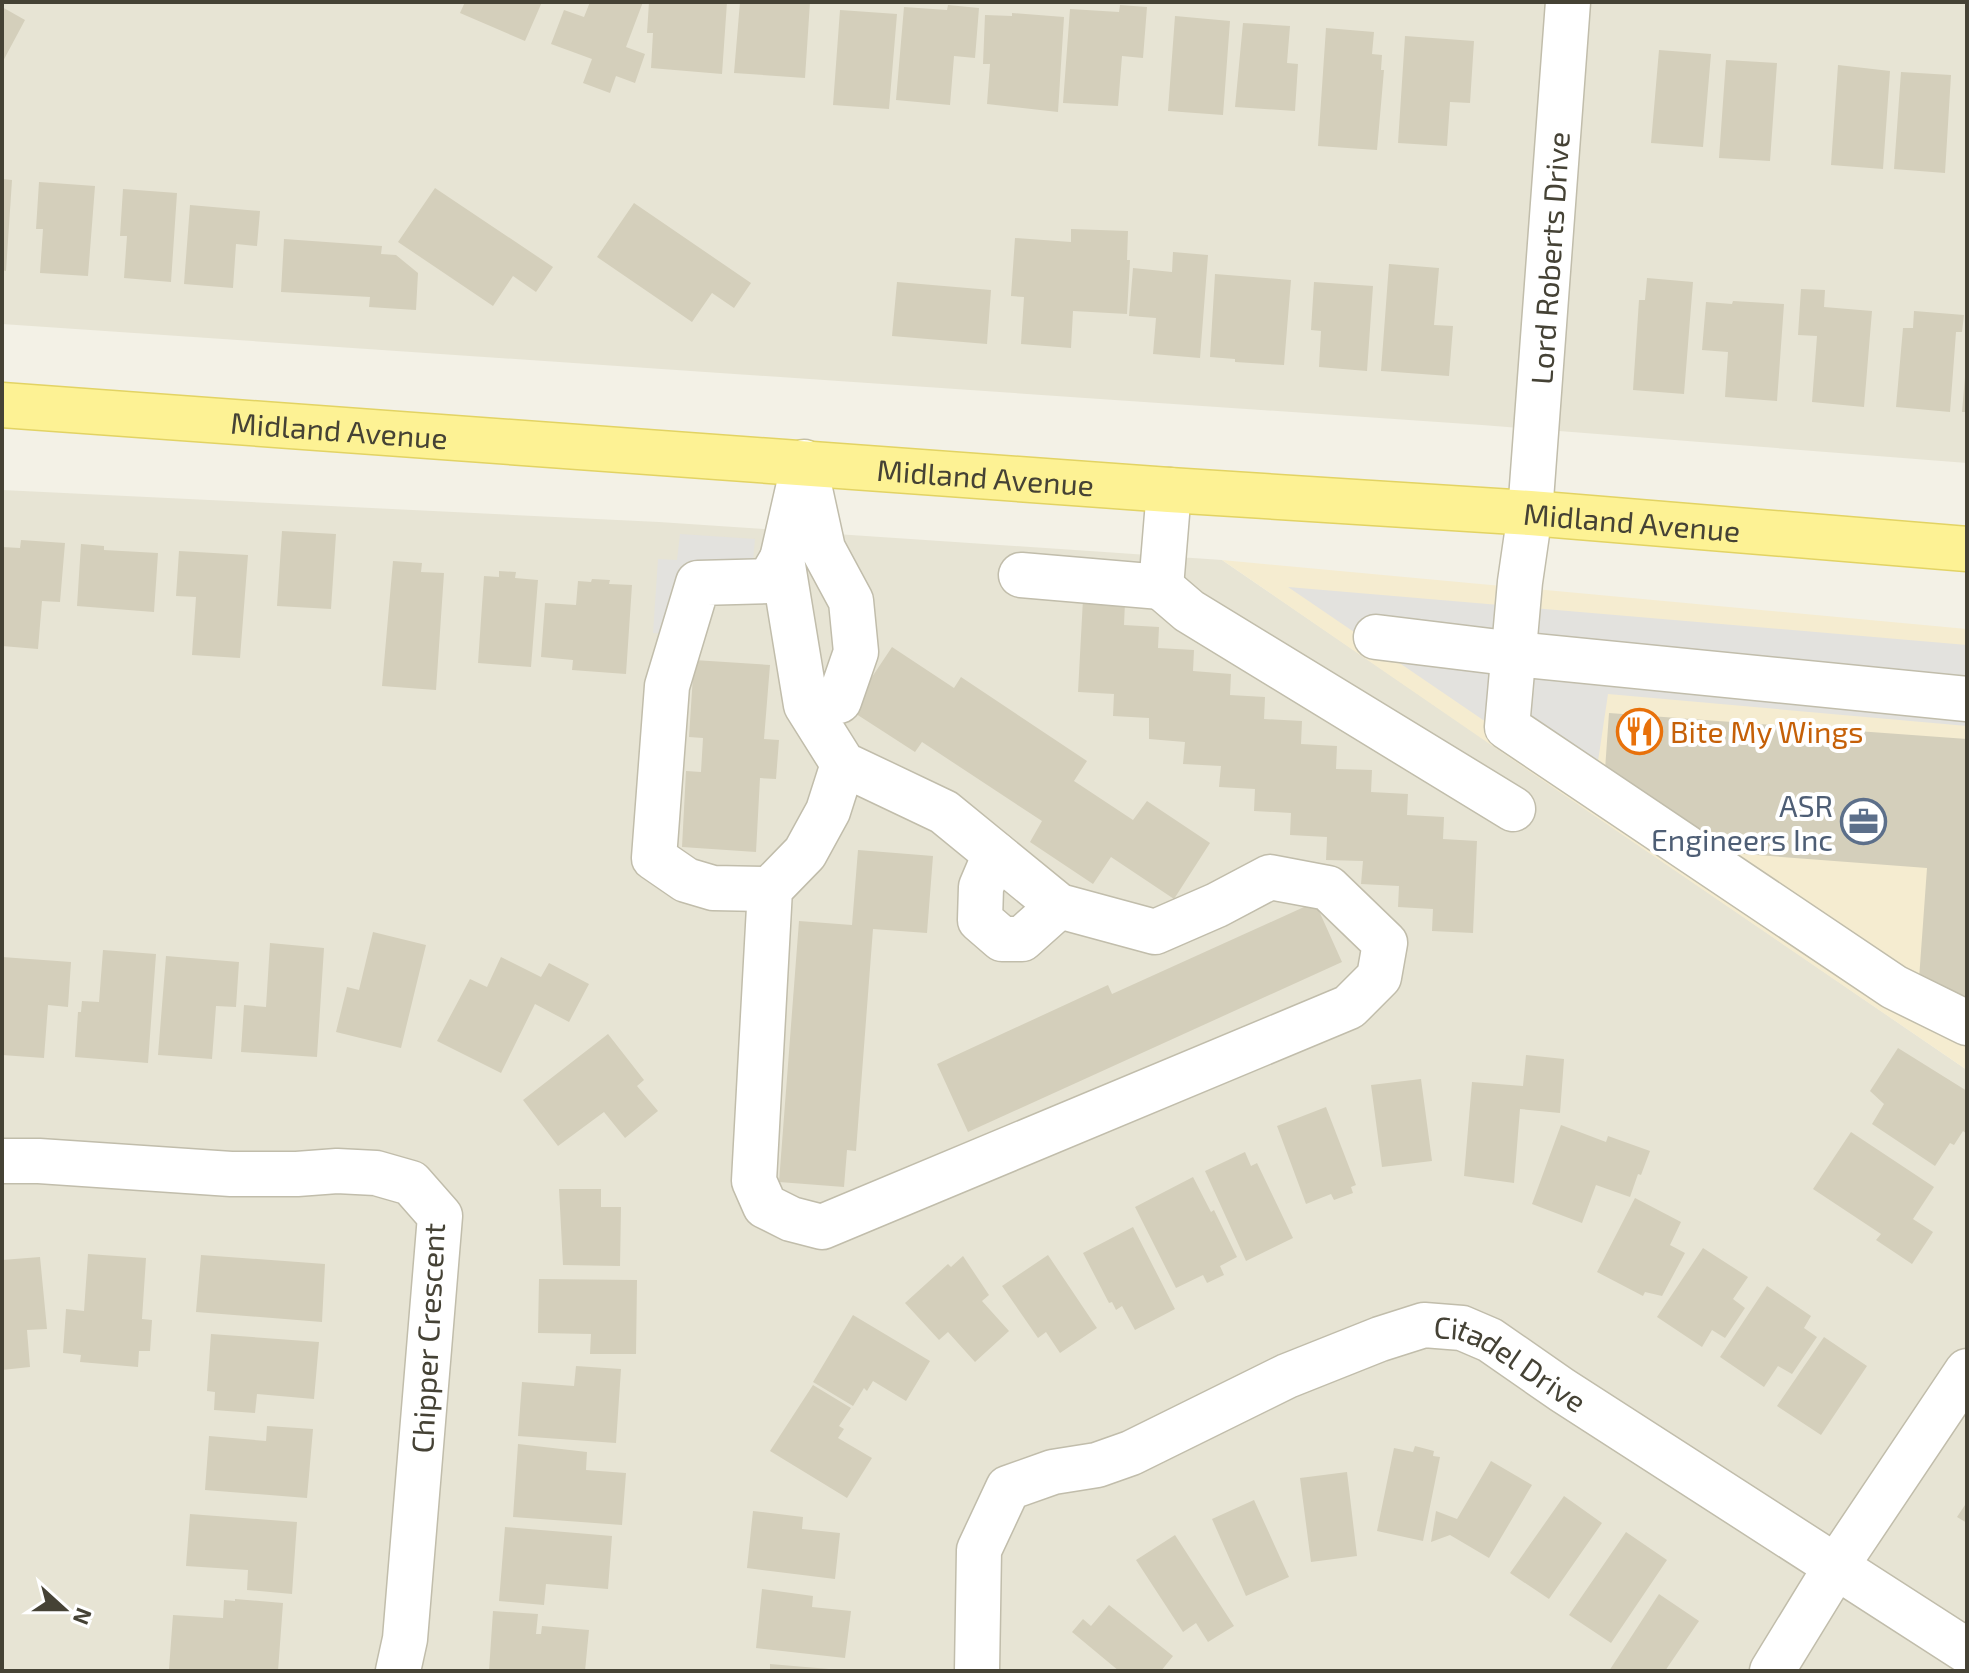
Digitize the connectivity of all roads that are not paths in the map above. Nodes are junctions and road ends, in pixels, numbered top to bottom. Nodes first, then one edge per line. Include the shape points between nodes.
1 (1568, 2) edge
2 (2, 405) edge
3 (804, 462) junction
4 (1169, 490) junction
5 (1530, 513) junction
6 (1967, 549) edge
7 (782, 559) junction
8 (1021, 575) dead end
9 (1161, 587) junction
10 (1376, 637) dead end
11 (1515, 654) junction
12 (1967, 699) edge
13 (839, 701) dead end
14 (843, 764) junction
15 (1513, 809) dead end
16 (995, 854) junction
17 (770, 889) junction
18 (1059, 906) junction
19 (1967, 1023) edge
20 (2, 1161) edge
21 (1967, 1371) edge
22 (1837, 1565) junction
23 (1967, 1651) edge
24 (398, 1671) edge
25 (977, 1671) edge
26 (1772, 1671) edge

1 - 5 street, Lord Roberts Drive
2 - 3 main road, Midland Avenue
3 - 4 main road, Midland Avenue
3 - 7 street
3 - 13 street via 823,549 851,601 856,652
4 - 5 main road, Midland Avenue
4 - 9 street
5 - 6 main road, Midland Avenue
5 - 11 street, Lord Roberts Drive
7 - 14 street via 806,705
7 - 17 street via 769,581 698,583 667,686 654,858 686,880 713,888
8 - 9 street
9 - 15 street via 1189,611
10 - 11 street
11 - 12 street
11 - 19 street, Lord Roberts Drive via 1507,727 1894,987
14 - 16 street via 944,812
14 - 17 street via 828,811 805,853
16 - 18 street
16 - 18 street via 981,887 980,920 1002,939 1022,939
17 - 18 street via 754,1181 765,1206 822,1227 1349,1007 1379,977 1385,943 1328,888 1270,877 1155,932
20 - 24 street, Chipper Crescent via 231,1174 376,1173 411,1183 440,1216 405,1639
21 - 22 street
22 - 23 street, Citadel Drive
22 - 25 street, Citadel Drive via 1490,1340 1462,1328 1424,1325 1287,1376 1131,1453 1008,1488 979,1550
22 - 26 street

